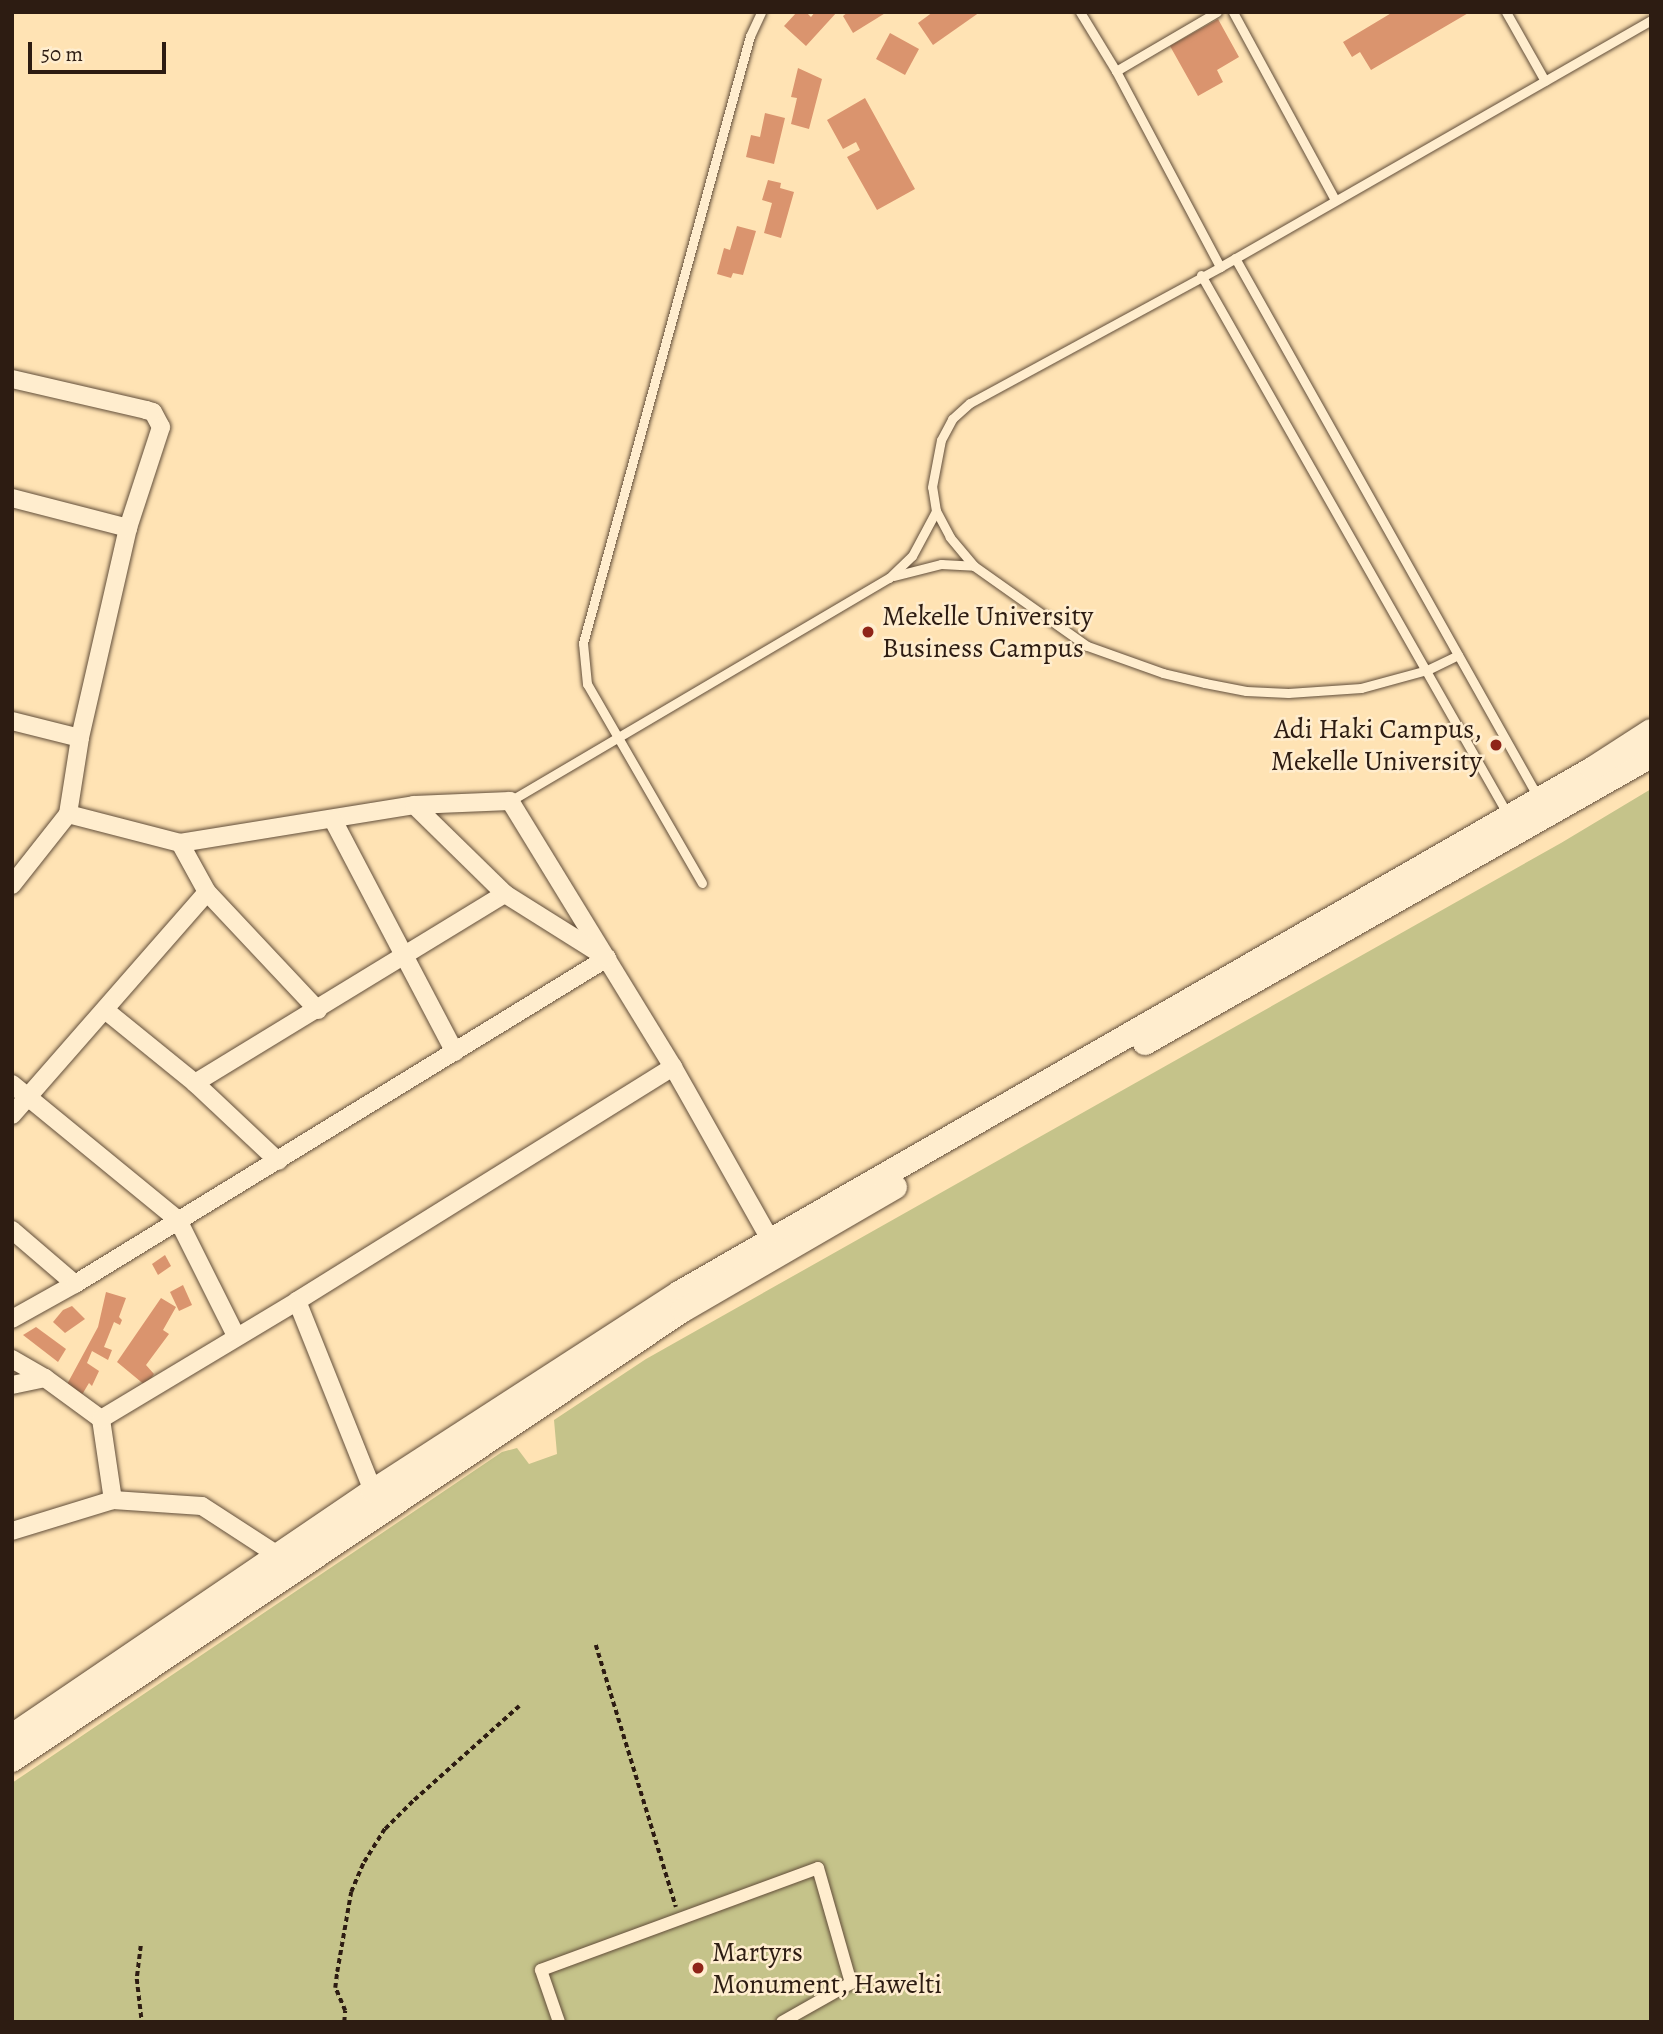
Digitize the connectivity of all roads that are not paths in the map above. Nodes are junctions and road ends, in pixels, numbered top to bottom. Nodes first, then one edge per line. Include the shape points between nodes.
1 (761, 12) edge
2 (1080, 12) edge
3 (1217, 12) edge
4 (1233, 12) edge
5 (1506, 12) edge
6 (1651, 20) edge
7 (1116, 71) junction
8 (1545, 80) junction
9 (1335, 200) junction
10 (1235, 258) junction
11 (1220, 267) junction
12 (1201, 275) junction
13 (12, 379) edge
14 (12, 498) edge
15 (936, 511) junction
16 (128, 528) junction
17 (974, 566) junction
18 (889, 578) junction
19 (1458, 655) junction
20 (1427, 670) junction
21 (12, 721) edge
22 (1651, 731) edge
23 (79, 738) junction
24 (616, 738) junction
25 (1651, 756) edge
26 (1539, 798) junction
27 (510, 801) junction
28 (414, 805) junction
29 (68, 814) junction
30 (1508, 815) junction
31 (333, 820) junction
32 (180, 843) junction
33 (702, 883) dead end
34 (12, 885) edge
35 (207, 892) junction
36 (505, 894) junction
37 (403, 958) junction
38 (607, 958) junction
39 (106, 1010) junction
40 (318, 1010) junction
41 (455, 1052) junction
42 (673, 1067) junction
43 (195, 1083) junction
44 (12, 1084) edge
45 (27, 1098) junction
46 (12, 1115) edge
47 (278, 1161) junction
48 (178, 1220) junction
49 (12, 1230) edge
50 (770, 1239) junction
51 (75, 1284) junction
52 (297, 1301) junction
53 (12, 1319) edge
54 (236, 1336) junction
55 (12, 1359) edge
56 (45, 1378) junction
57 (12, 1385) edge
58 (101, 1419) junction
59 (373, 1491) junction
60 (113, 1500) junction
61 (12, 1531) edge
62 (279, 1556) junction
63 (12, 1736) edge
64 (12, 1759) edge
65 (559, 2022) edge
66 (782, 2022) edge

1 - 24 lane via 750,36 583,643 587,684
2 - 7 lane
3 - 7 lane
4 - 9 lane
5 - 8 lane
6 - 8 lane
7 - 11 lane
8 - 9 lane
9 - 10 lane
10 - 11 lane
10 - 19 lane
11 - 12 lane
12 - 15 lane via 970,403 952,419 941,440 932,487
12 - 20 lane
13 - 16 street via 153,412 161,427
14 - 16 street
15 - 17 lane
15 - 18 lane via 912,556
16 - 23 street
17 - 18 lane via 941,564
17 - 20 lane via 1087,646 1205,683 1246,691 1324,692 1361,688
18 - 24 lane
19 - 20 lane
19 - 26 lane
20 - 30 lane
21 - 23 street
22 - 26 main road
23 - 29 street
24 - 27 lane
24 - 33 lane
25 - 64 main road via 683,1310
26 - 30 main road
27 - 28 street
27 - 38 street
28 - 31 street
28 - 36 street
29 - 32 street
29 - 34 street
30 - 50 main road
31 - 32 street
31 - 37 street
32 - 35 street
35 - 39 street
35 - 40 street
36 - 37 street
36 - 38 street
37 - 40 street
37 - 41 street
38 - 41 street
38 - 42 street
39 - 43 street
39 - 45 street
40 - 43 street
41 - 47 street
42 - 50 street
42 - 52 street
43 - 47 street
44 - 45 street
45 - 46 street
45 - 48 street
47 - 48 street
48 - 51 street
48 - 54 street
49 - 51 street
50 - 59 main road via 586,1351
51 - 53 street
52 - 54 street
52 - 59 street
54 - 58 street
55 - 56 street
56 - 57 street
56 - 58 street
58 - 60 street
59 - 62 main road
60 - 61 street
60 - 62 street via 202,1506
62 - 63 main road
65 - 66 street via 541,1970 818,1868 850,1983

